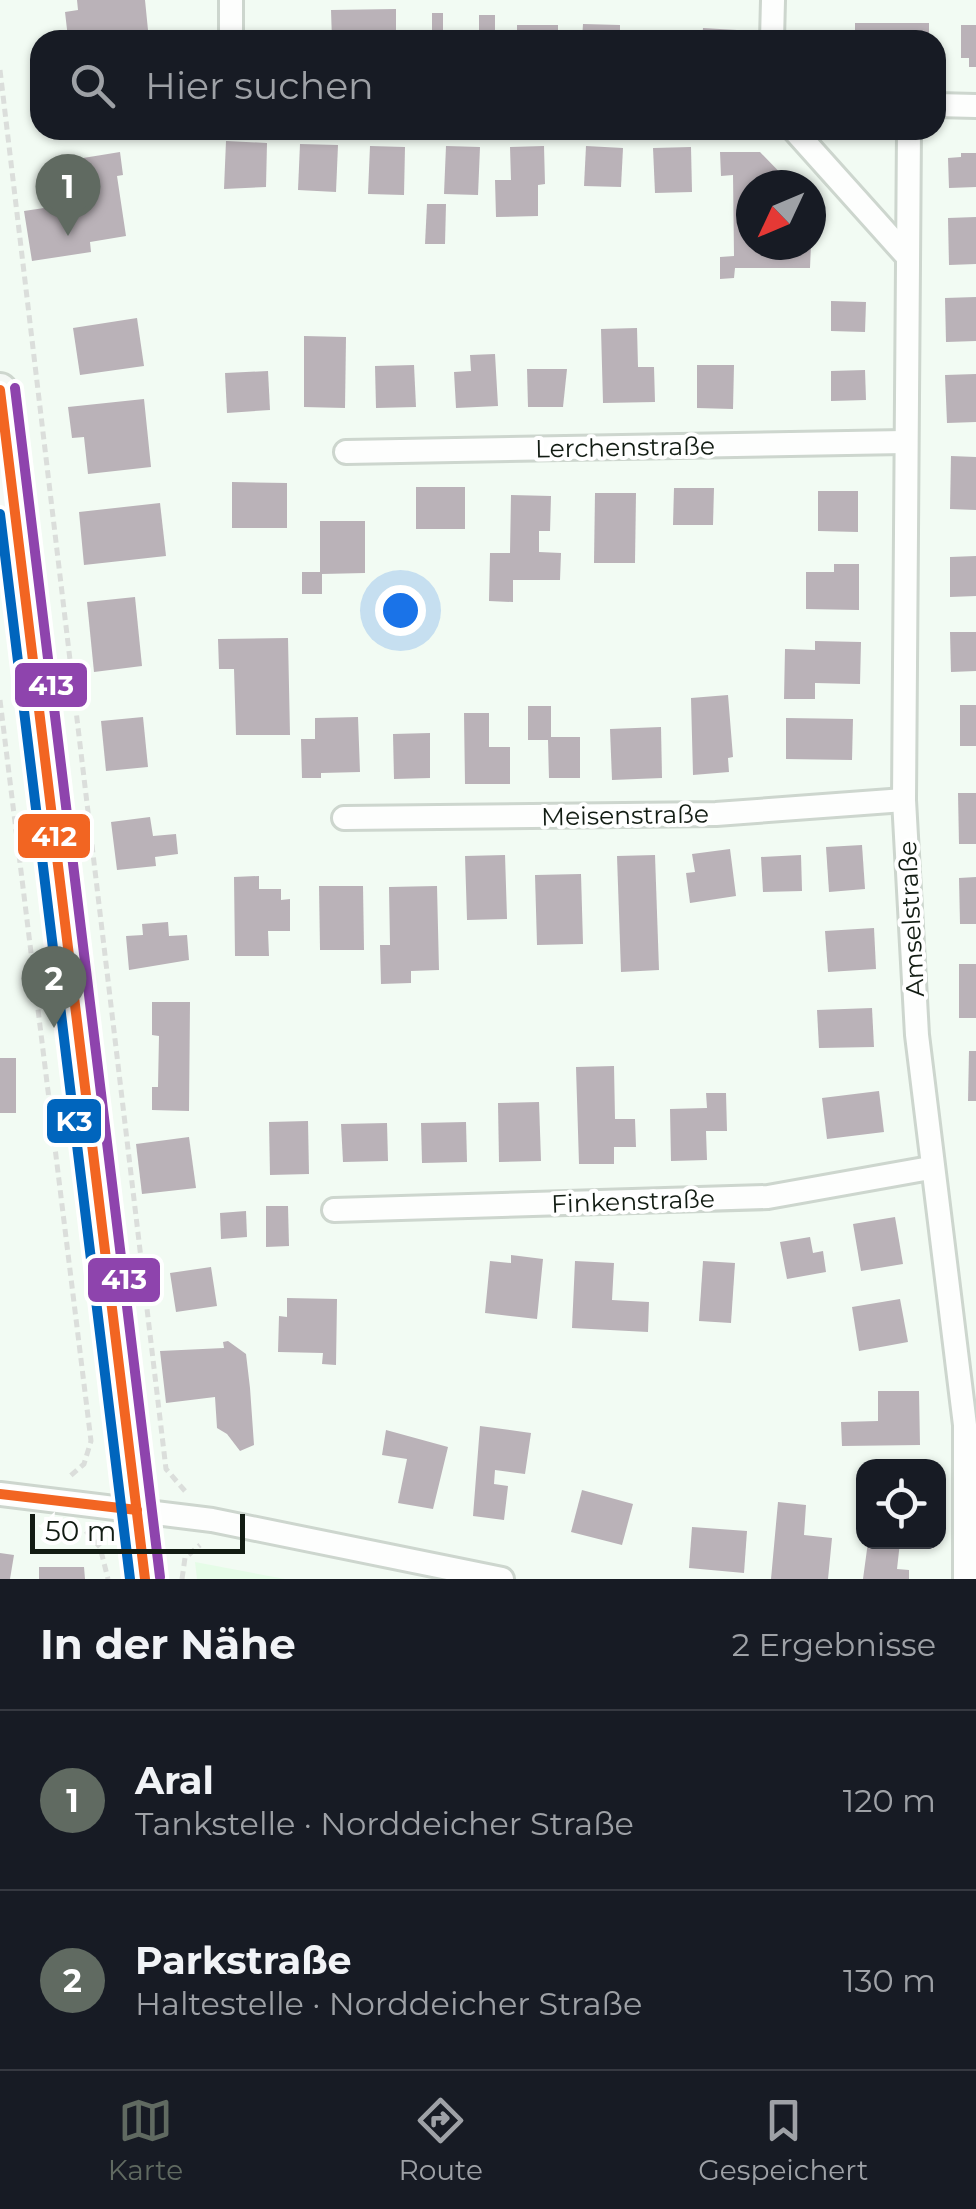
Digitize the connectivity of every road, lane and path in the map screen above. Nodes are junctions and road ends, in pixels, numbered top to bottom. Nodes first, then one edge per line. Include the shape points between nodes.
1 (231, 0) edge
2 (772, 0) edge
3 (231, 30) edge
4 (772, 30) edge
5 (0, 70) edge
6 (946, 106) edge
7 (976, 106) edge
8 (803, 140) edge
9 (909, 140) edge
10 (907, 256) junction
11 (0, 390) edge
12 (904, 442) junction
13 (346, 452) dead end
14 (0, 700) edge
15 (904, 800) junction
16 (344, 818) dead end
17 (930, 1168) junction
18 (334, 1210) dead end
19 (965, 1332) edge
20 (0, 1494) edge
21 (59, 1502) junction
22 (137, 1510) junction
23 (212, 1520) junction
24 (108, 1579) edge
25 (145, 1579) edge
26 (182, 1579) edge
27 (502, 1579) edge
28 (965, 1579) edge

1 - 3 street
2 - 4 street
5 - 23 path via 166,1469 181,1489 211,1499
6 - 7 street
8 - 10 street
9 - 10 street, Amselstraße
10 - 12 street, Amselstraße
11 - 22 main road
12 - 13 street, Lerchenstraße
12 - 15 street, Amselstraße
14 - 21 path via 91,1441 84,1464 58,1485
15 - 16 street, Meisenstraße via 716,814
15 - 17 street, Amselstraße
17 - 18 street, Finkenstraße via 768,1198
17 - 19 street, Amselstraße
19 - 28 street, Amselstraße
20 - 21 street
21 - 22 street
21 - 24 path via 60,1521 92,1534
22 - 23 street
22 - 25 main road
23 - 26 path via 212,1539 191,1548
23 - 27 street

